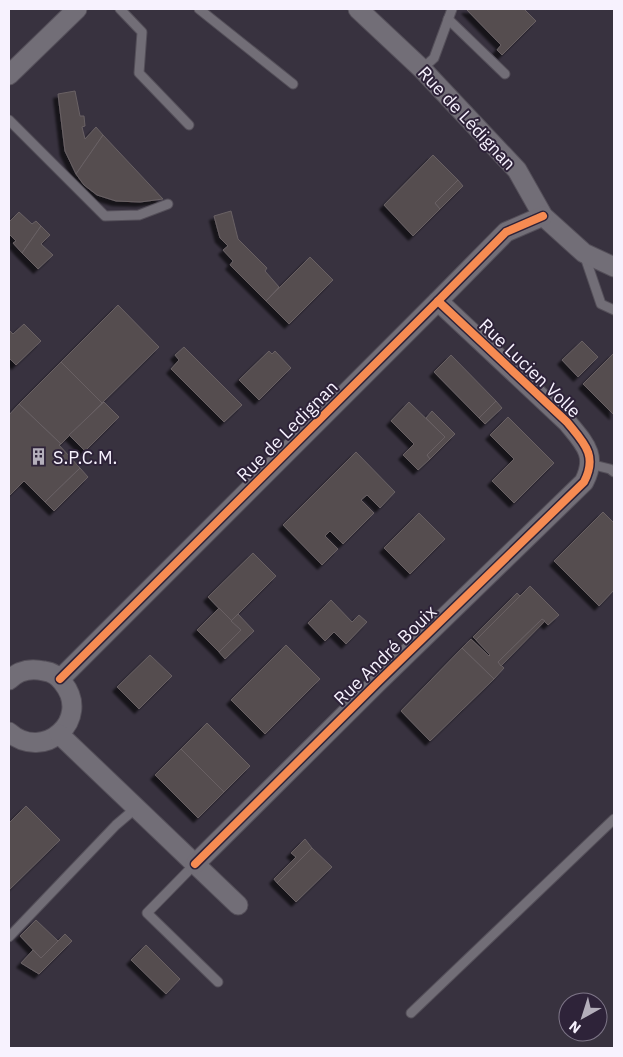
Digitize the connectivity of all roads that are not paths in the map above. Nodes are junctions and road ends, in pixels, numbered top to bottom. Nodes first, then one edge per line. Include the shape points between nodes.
1 (77, 9) edge
2 (120, 9) edge
3 (198, 9) edge
4 (358, 9) edge
5 (452, 9) edge
6 (448, 19) junction
7 (422, 69) junction
8 (505, 74) dead end
9 (9, 75) edge
10 (293, 84) dead end
11 (9, 120) edge
12 (189, 125) dead end
13 (168, 204) dead end
14 (543, 216) junction
15 (584, 253) junction
16 (614, 267) edge
17 (438, 301) junction
18 (614, 310) edge
19 (590, 464) junction
20 (614, 472) edge
21 (60, 679) junction
22 (9, 680) edge
23 (9, 732) edge
24 (59, 734) junction
25 (136, 808) junction
26 (614, 819) edge
27 (195, 864) junction
28 (238, 905) dead end
29 (9, 936) edge
30 (218, 982) dead end
31 (411, 1013) dead end

1 - 9 street
2 - 12 lane via 142,32 139,73
3 - 10 lane
4 - 7 street, Rue de Lédignan
5 - 6 lane
6 - 7 lane via 434,58
6 - 8 lane
7 - 14 street, Rue de Lédignan via 517,170
11 - 13 lane via 105,216 140,215
14 - 15 street, Rue de Lédignan
14 - 17 street, Rue de Ledignan via 506,232
15 - 16 street, Rue de Lédignan
15 - 18 lane via 601,304
17 - 19 street, Rue Lucien Volle via 567,422 582,441 590,456
17 - 21 street, Rue de Ledignan
19 - 20 lane
19 - 27 street, Rue André Bouix via 584,482
21 - 22 street via 38,669 25,670
21 - 24 street via 68,688 72,713
23 - 24 street via 18,740 29,743 40,743
24 - 25 street
25 - 27 street
25 - 29 lane
26 - 31 lane
27 - 28 street
27 - 30 lane via 147,914

